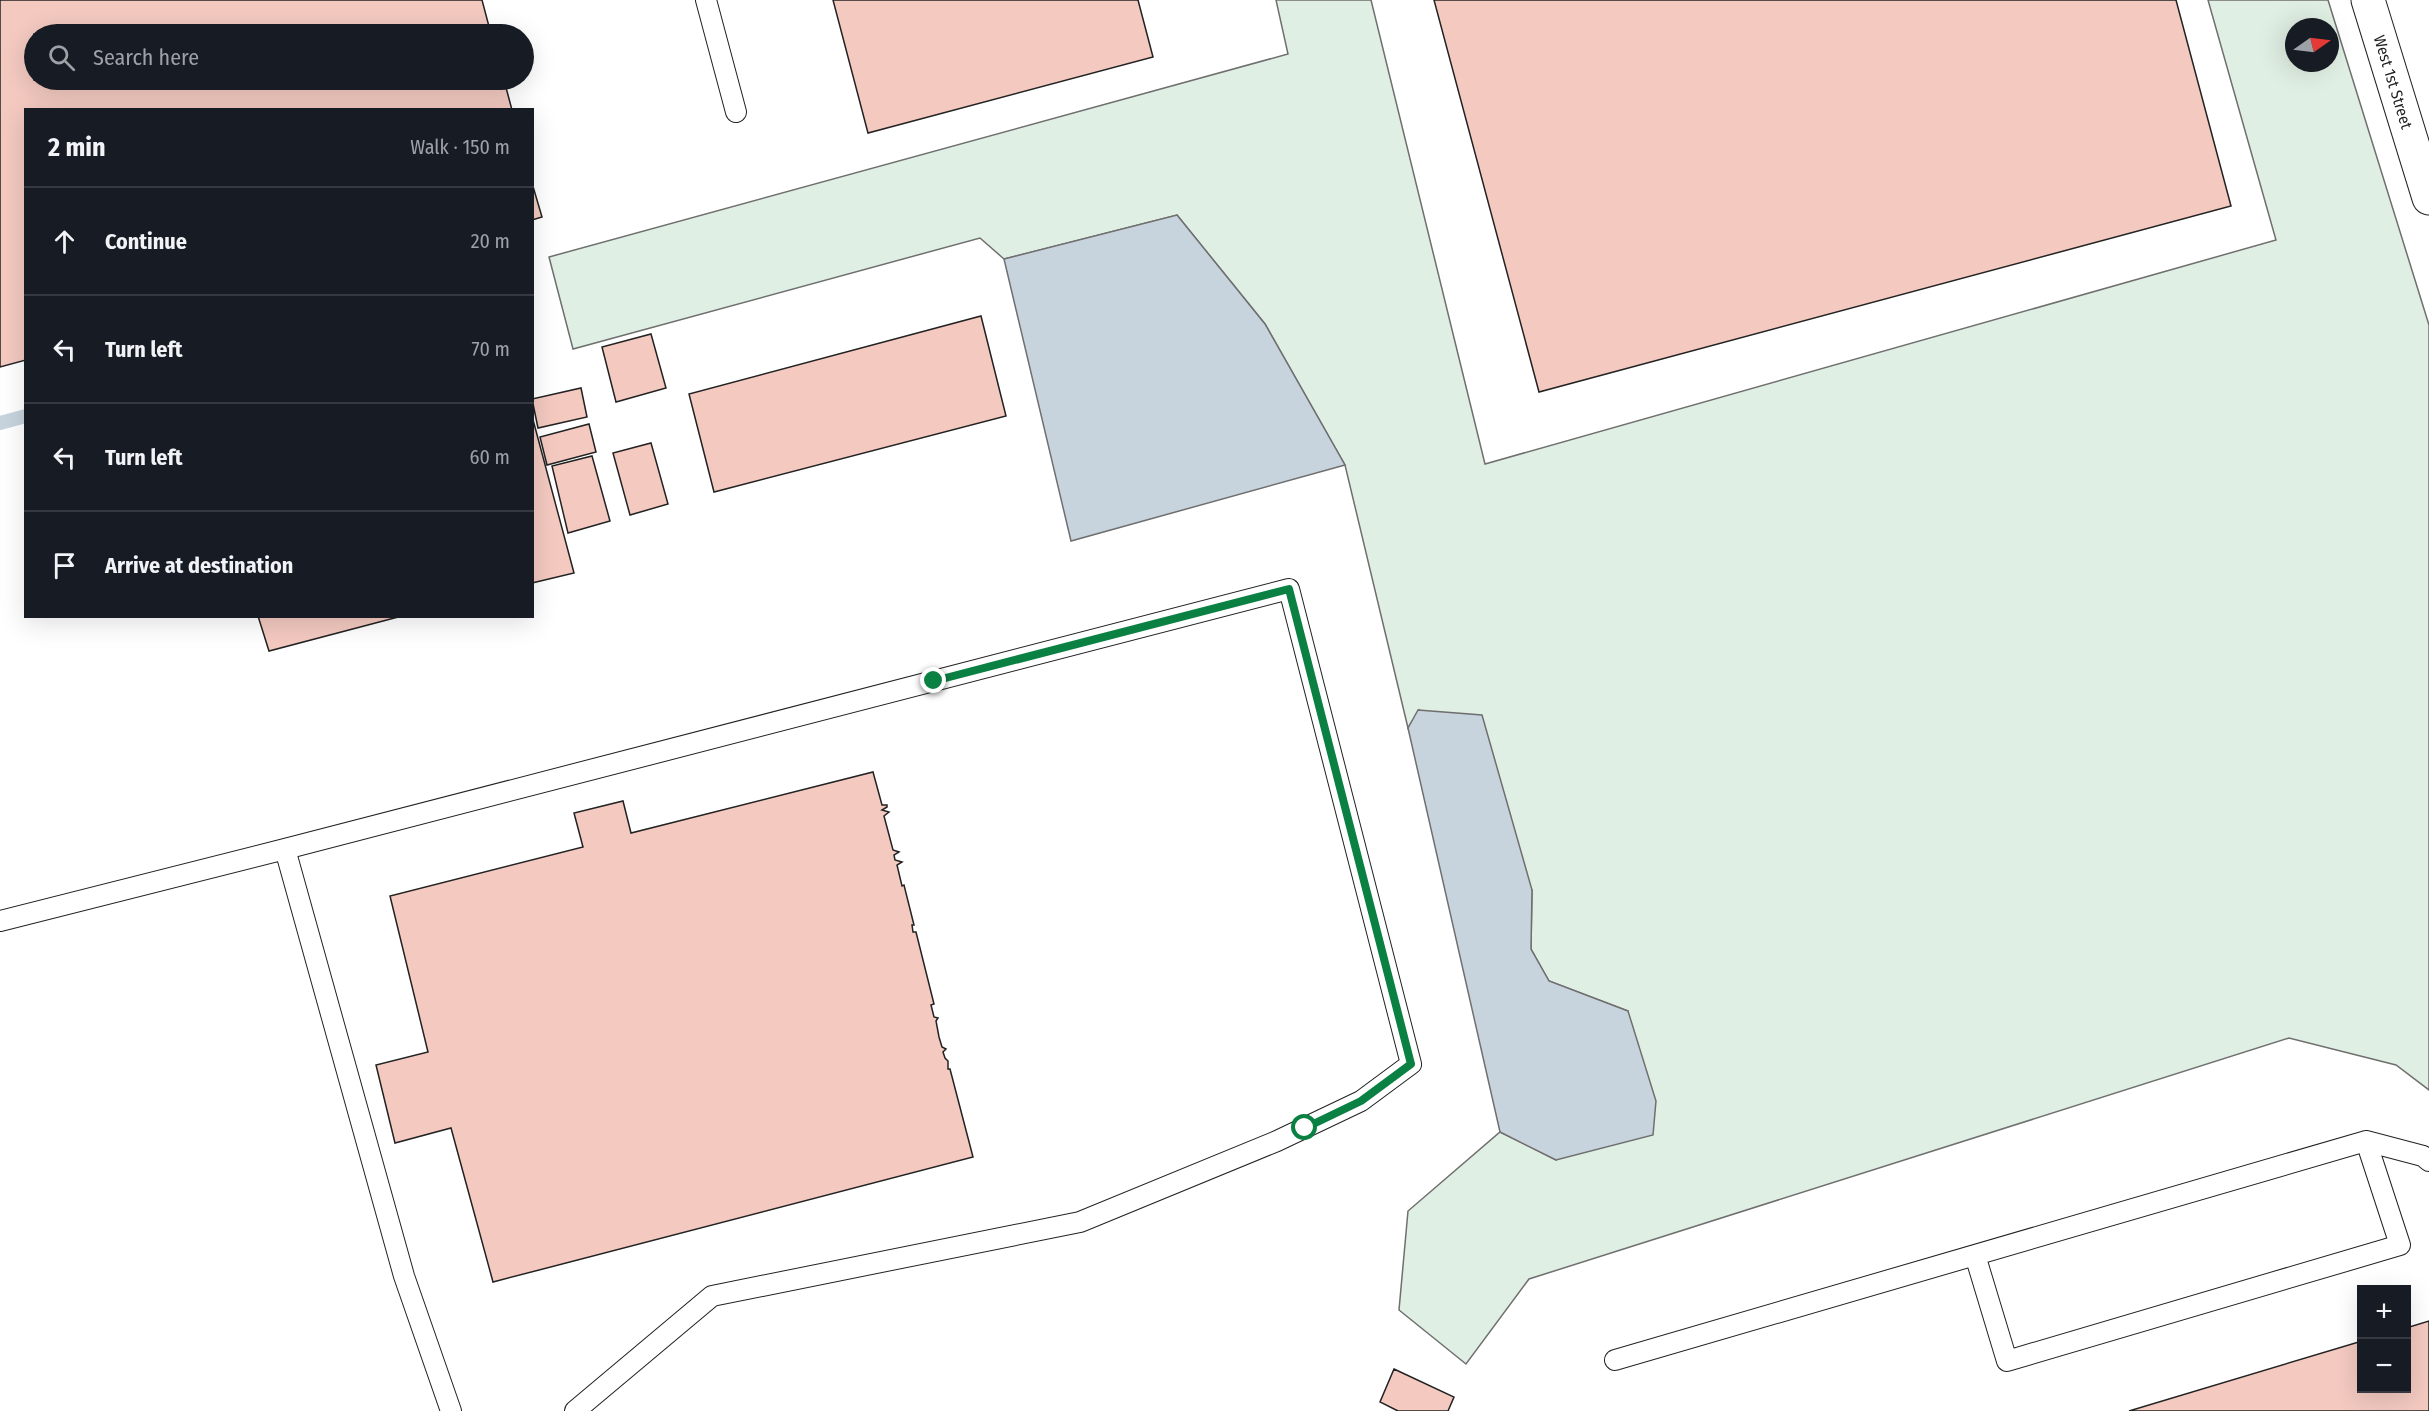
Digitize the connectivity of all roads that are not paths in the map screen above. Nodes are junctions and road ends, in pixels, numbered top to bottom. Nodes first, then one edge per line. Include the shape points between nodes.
1 (706, 0) edge
2 (2368, 0) edge
3 (736, 112) dead end
4 (2429, 198) edge
5 (285, 849) junction
6 (0, 921) edge
7 (2366, 1141) junction
8 (2429, 1161) edge
9 (1975, 1255) junction
10 (1615, 1360) dead end
11 (451, 1411) edge
12 (575, 1411) edge

1 - 3 lane
2 - 4 street, West 1st Street
5 - 6 lane
5 - 11 lane via 404,1276
5 - 12 lane via 1289,589 1411,1064 1361,1101 1286,1137 1080,1222 712,1296
7 - 8 lane
7 - 9 lane
7 - 9 lane via 2400,1245 2007,1361
9 - 10 lane

